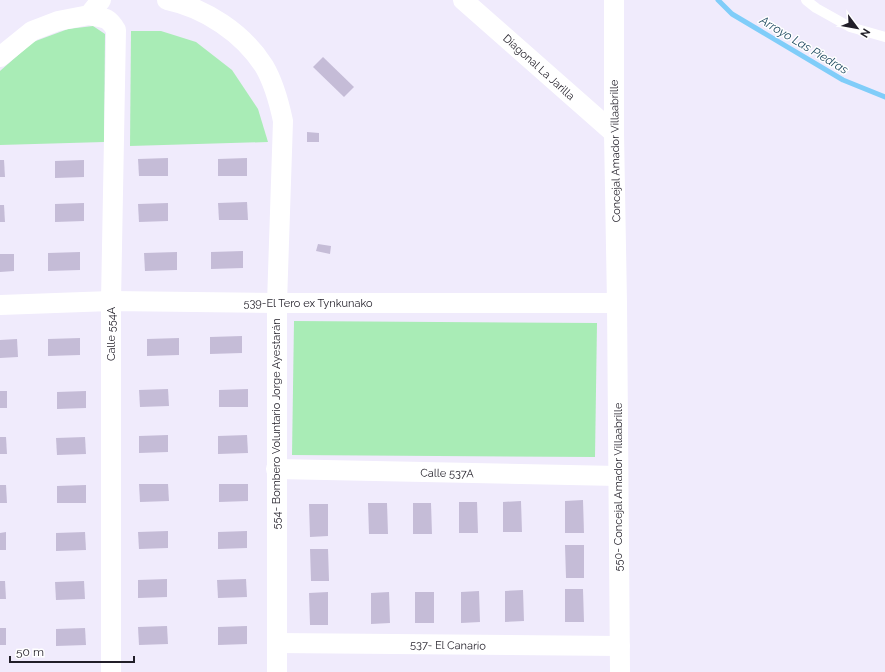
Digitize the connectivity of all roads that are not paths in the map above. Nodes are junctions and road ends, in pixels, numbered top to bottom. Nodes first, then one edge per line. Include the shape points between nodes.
1 (101, 0) edge
2 (167, 0) edge
3 (463, 0) edge
4 (614, 0) edge
5 (806, 0) edge
6 (89, 15) junction
7 (885, 37) edge
8 (0, 57) edge
9 (614, 133) junction
10 (111, 301) junction
11 (277, 303) junction
12 (617, 303) junction
13 (0, 305) edge
14 (276, 469) junction
15 (618, 476) junction
16 (277, 643) junction
17 (620, 646) junction
18 (111, 672) edge
19 (277, 672) edge
20 (620, 672) edge

1 - 6 street
2 - 11 street, 554- Bombero Voluntario Jorge Ayestarán via 182,3 218,21 244,42 264,66 277,94 283,121
3 - 9 street, Diagonal La Jarilla
4 - 9 street, Concejal Amador Villaabrille
5 - 7 lane via 850,27
6 - 8 street via 58,21 32,31
6 - 10 street, Calle 554A via 111,21 116,30
9 - 12 street, Concejal Amador Villaabrille
10 - 11 street, 539-El Tero ex Tynkunako
10 - 13 street, 539-El Tero ex Tynkunako
10 - 18 street, Calle 554A
11 - 12 street, 539-El Tero ex Tynkunako
11 - 14 street, 554- Bombero Voluntario Jorge Ayestarán
12 - 15 street, 550- Concejal Amador Villaabrille
14 - 15 street, Calle 537A
14 - 16 street, 554- Bombero Voluntario Jorge Ayestarán
15 - 17 street, 550- Concejal Amador Villaabrille
16 - 17 street, 537- El Canario
16 - 19 street, 554- Bombero Voluntario Jorge Ayestarán
17 - 20 street, 550- Concejal Amador Villaabrille

